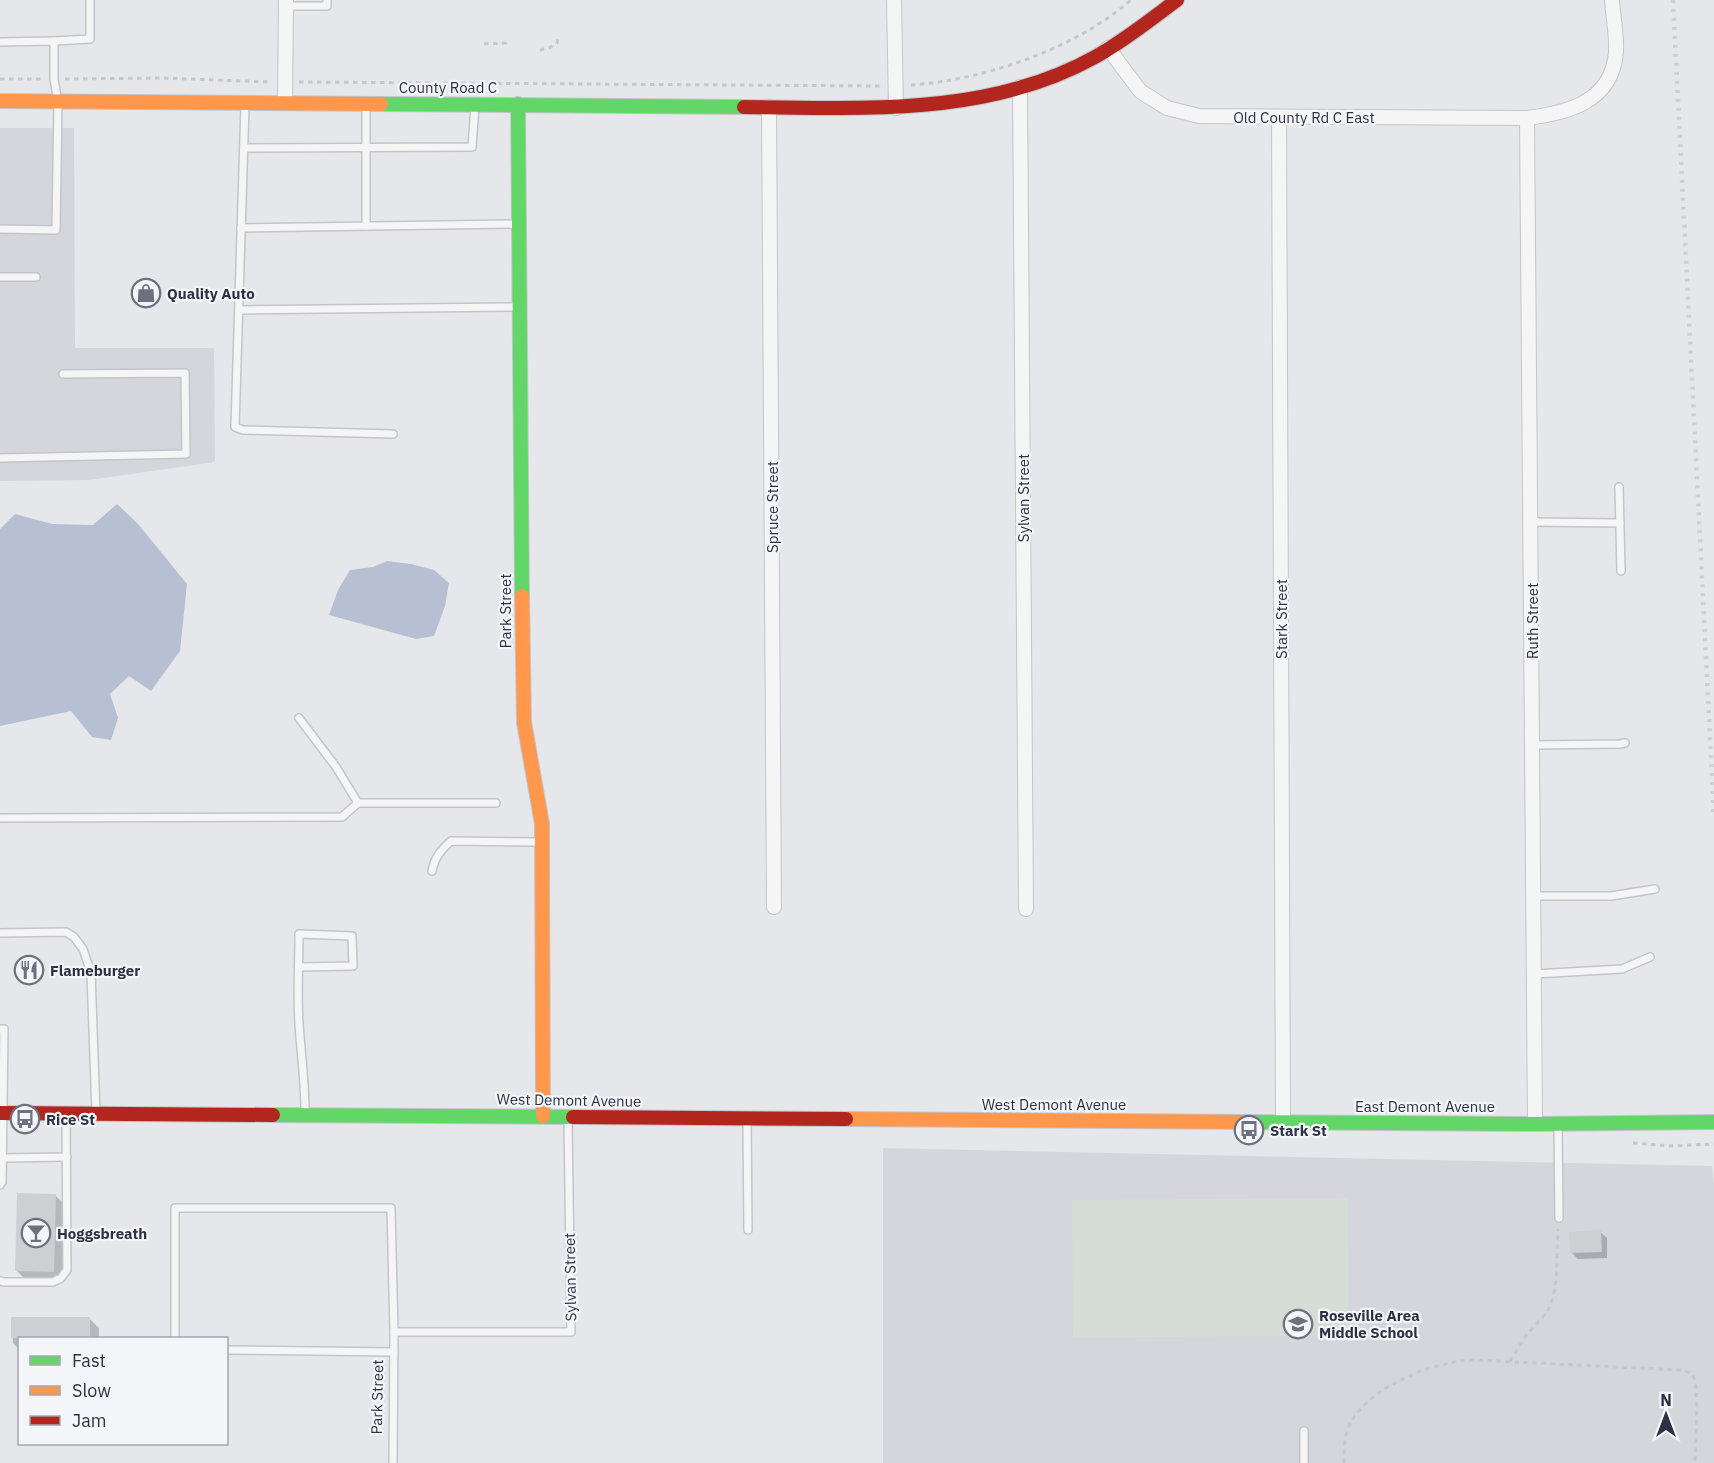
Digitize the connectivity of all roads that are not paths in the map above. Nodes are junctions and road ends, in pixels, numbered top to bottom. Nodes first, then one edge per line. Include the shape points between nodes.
1 (90, 0) edge
2 (327, 0) edge
3 (894, 0) edge
4 (1177, 0) edge
5 (1612, 0) edge
6 (286, 3) edge
7 (54, 41) junction
8 (0, 42) edge
9 (1108, 48) junction
10 (1020, 87) junction
11 (0, 101) edge
12 (58, 102) junction
13 (245, 102) junction
14 (285, 103) junction
15 (366, 103) junction
16 (475, 104) junction
17 (518, 104) junction
18 (769, 107) junction
19 (896, 108) junction
20 (1279, 117) junction
21 (1527, 118) junction
22 (244, 148) junction
23 (366, 148) junction
24 (519, 224) junction
25 (366, 226) junction
26 (241, 228) junction
27 (0, 229) edge
28 (0, 277) edge
29 (36, 277) dead end
30 (519, 307) junction
31 (238, 310) junction
32 (63, 374) dead end
33 (393, 434) dead end
34 (0, 458) edge
35 (1619, 487) dead end
36 (1531, 522) junction
37 (1620, 523) junction
38 (1621, 571) dead end
39 (299, 718) dead end
40 (1625, 742) dead end
41 (1532, 745) junction
42 (358, 803) junction
43 (496, 803) dead end
44 (0, 818) edge
45 (542, 842) junction
46 (432, 871) dead end
47 (1654, 889) dead end
48 (1533, 896) junction
49 (774, 907) dead end
50 (1026, 909) dead end
51 (0, 933) edge
52 (1650, 957) dead end
53 (299, 967) junction
54 (1534, 974) junction
55 (0, 1029) edge
56 (2, 1113) edge
57 (66, 1114) junction
58 (96, 1114) junction
59 (305, 1115) junction
60 (543, 1116) junction
61 (568, 1117) junction
62 (747, 1118) junction
63 (1137, 1121) joint
64 (1283, 1122) junction
65 (1714, 1122) edge
66 (1535, 1124) junction
67 (1557, 1124) junction
68 (66, 1157) junction
69 (3, 1158) junction
70 (0, 1185) edge
71 (1559, 1218) road end
72 (748, 1230) dead end
73 (0, 1281) edge
74 (394, 1332) junction
75 (175, 1337) edge
76 (228, 1350) edge
77 (394, 1352) junction
78 (1304, 1431) dead end
79 (393, 1463) edge
80 (1304, 1463) edge

1 - 7 lane via 90,39
2 - 6 lane via 327,6
3 - 19 street
4 - 9 street, County Road C
5 - 21 street, Old County Rd C East via 1616,52 1602,88 1574,109
6 - 14 street
7 - 8 lane
7 - 12 lane
9 - 10 street, County Road C via 1083,63
9 - 20 street, Old County Rd C East via 1140,90 1167,108 1199,116
10 - 19 street, County Road C via 968,100
10 - 50 street, Sylvan Street
11 - 12 street, County Road C
12 - 13 street, County Road C
12 - 27 lane via 56,230
13 - 14 street, County Road C
13 - 22 lane
14 - 15 street, County Road C
15 - 16 street, County Road C
15 - 23 lane
16 - 17 street, County Road C
16 - 23 lane via 472,147
17 - 18 street, County Road C
17 - 24 street, Park Street
18 - 19 street, County Road C
18 - 49 street, Spruce Street
20 - 21 street, Old County Rd C East
20 - 64 street, Stark Street
21 - 36 street, Ruth Street
22 - 23 lane
22 - 26 lane
23 - 25 lane
24 - 25 lane
24 - 30 street, Park Street
25 - 26 lane
26 - 31 lane
28 - 29 lane
30 - 31 lane
30 - 45 street, Park Street via 523,719 538,795
31 - 33 lane via 235,427
32 - 34 lane via 185,373 186,454
35 - 37 lane
36 - 37 lane
36 - 41 street, Ruth Street
37 - 38 lane
39 - 42 lane
40 - 41 lane
41 - 48 street, Ruth Street
42 - 43 lane
42 - 44 lane via 342,817
45 - 46 lane via 451,841 435,859
45 - 60 street, Park Street
47 - 48 lane via 1611,896
48 - 54 street, Ruth Street
51 - 58 lane via 66,932 82,949 91,973
52 - 54 lane via 1622,969
53 - 53 lane via 299,934 352,936 352,966
53 - 59 lane
54 - 66 street, Ruth Street
55 - 56 lane
56 - 57 street, West Demont Avenue
56 - 69 lane
57 - 58 street, West Demont Avenue
57 - 68 lane
58 - 59 street, West Demont Avenue
59 - 60 street, West Demont Avenue
60 - 61 street, West Demont Avenue
61 - 62 street, West Demont Avenue
61 - 74 lane, Sylvan Street via 571,1332
62 - 63 street, West Demont Avenue
62 - 72 lane
63 - 64 street, East Demont Avenue
64 - 66 street, East Demont Avenue
65 - 67 street, East Demont Avenue
66 - 67 street, East Demont Avenue
67 - 71 lane
68 - 69 lane
68 - 73 lane via 67,1270 53,1282
69 - 70 lane
74 - 75 lane, Park Street via 391,1208 175,1208
74 - 77 lane, Park Street
76 - 77 lane
77 - 79 lane, Park Street
78 - 80 lane

